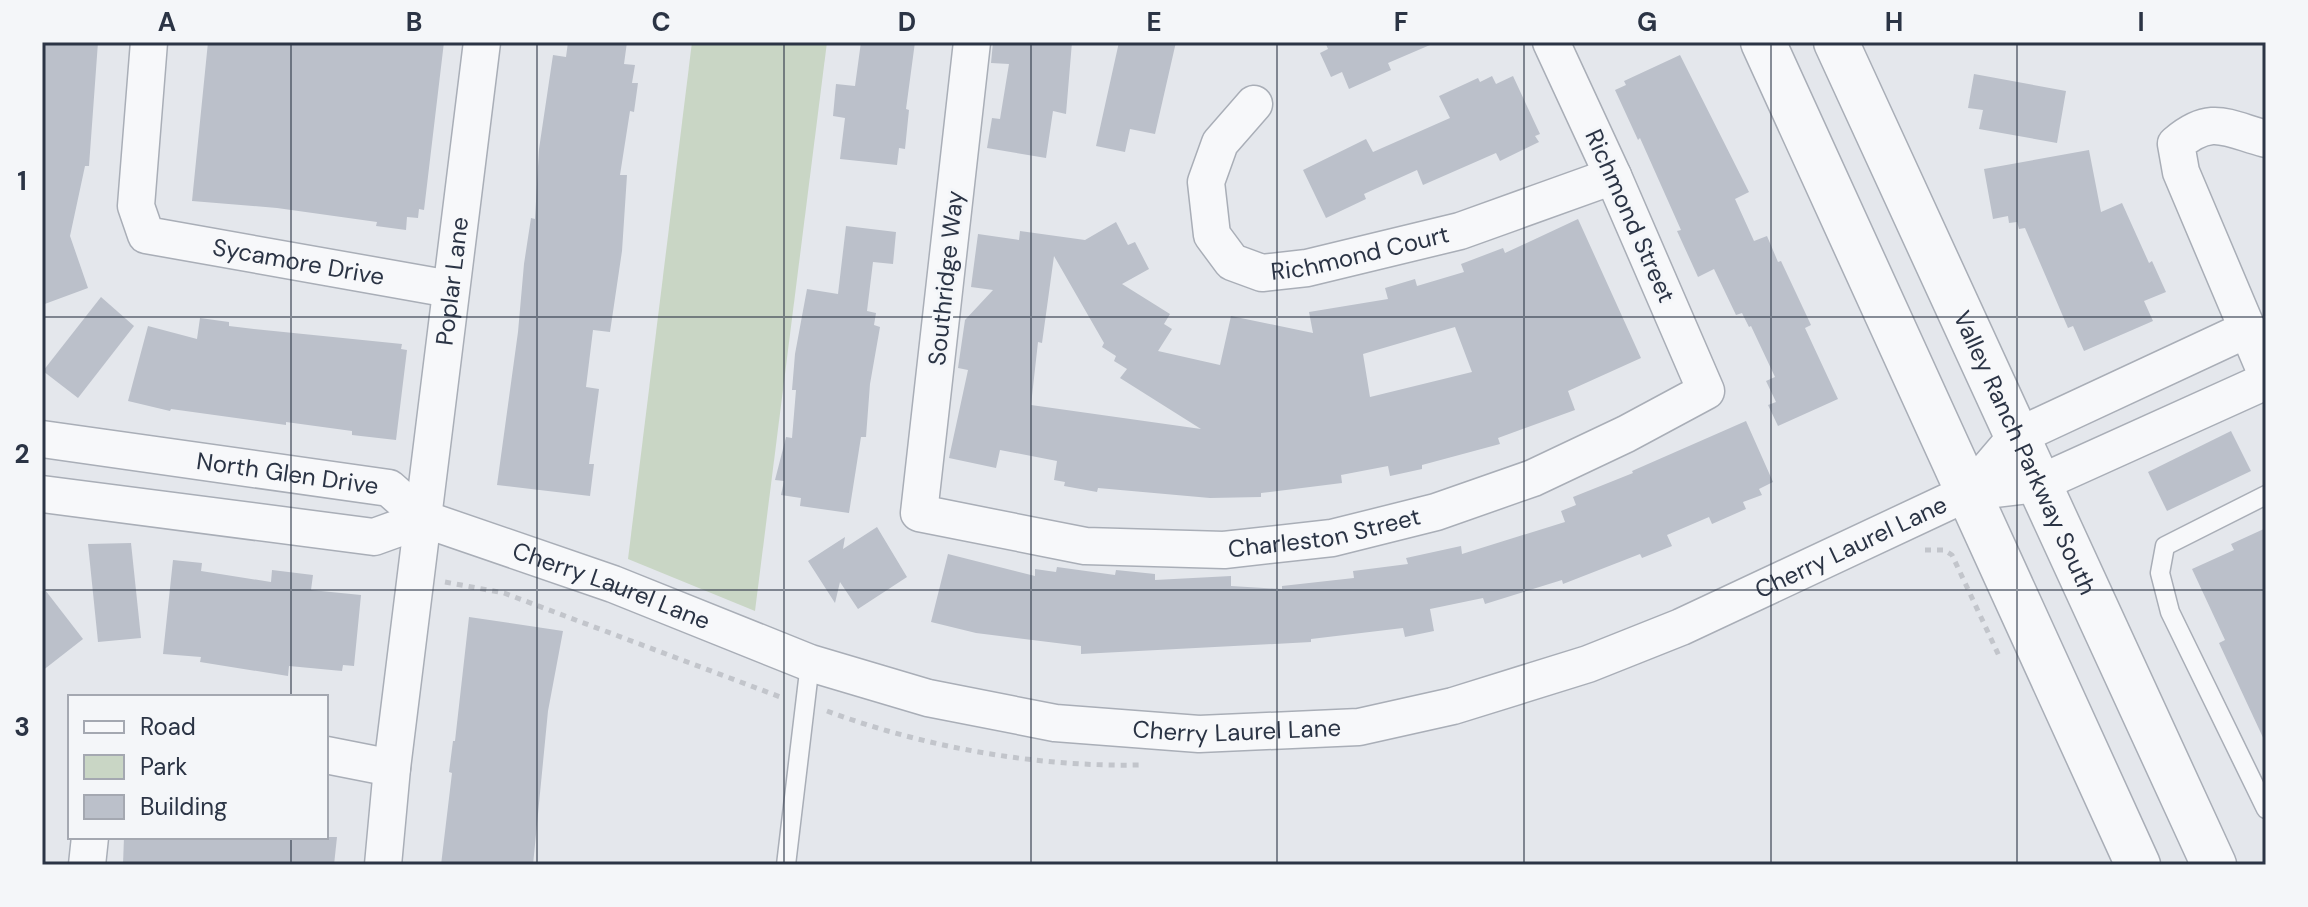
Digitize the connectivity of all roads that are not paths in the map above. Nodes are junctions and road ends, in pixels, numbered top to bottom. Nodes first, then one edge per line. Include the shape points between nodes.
1 (149, 42) edge
2 (482, 42) edge
3 (972, 42) edge
4 (1551, 42) edge
5 (1763, 42) edge
6 (1836, 42) edge
7 (1254, 104) dead end
8 (2266, 139) edge
9 (1613, 176) junction
10 (450, 289) junction
11 (2248, 329) junction
12 (2266, 373) edge
13 (2141, 381) junction
14 (2266, 381) edge
15 (1706, 391) joint
16 (2165, 427) junction
17 (2016, 437) junction
18 (42, 439) edge
19 (2038, 484) junction
20 (1969, 492) junction
21 (42, 494) edge
22 (2266, 495) edge
23 (919, 513) joint
24 (424, 519) junction
25 (810, 663) junction
26 (328, 755) edge
27 (392, 768) junction
28 (2266, 809) edge
29 (90, 839) edge
30 (87, 865) edge
31 (383, 865) edge
32 (786, 865) edge
33 (2138, 865) edge
34 (2214, 865) edge

1 - 10 street, Sycamore Drive via 136,206 146,235
2 - 10 street, Poplar Lane
3 - 23 street, Southridge Way
4 - 9 street, Richmond Street
5 - 20 street
6 - 17 street, Valley Ranch Parkway South
7 - 9 street, Richmond Court via 1220,143 1206,182 1212,235 1232,262 1262,273 1307,268 1460,231
8 - 11 street via 2211,124 2192,130 2176,144 2181,172
9 - 15 street, Richmond Street
10 - 24 street, Poplar Lane
11 - 12 street
11 - 13 street
13 - 16 street
13 - 17 street
14 - 16 street
15 - 23 street, Charleston Street via 1533,478 1436,512 1332,538 1224,550 1085,546
16 - 19 street
17 - 19 street, Valley Ranch Parkway South
17 - 20 street
18 - 24 street, North Glen Drive via 389,488
19 - 20 street, Cherry Laurel Lane
19 - 34 street, Valley Ranch Parkway South
20 - 25 street, Cherry Laurel Lane via 1681,627 1588,664 1453,706 1359,727 1199,734 1055,723 928,698
20 - 33 street
21 - 24 street, North Glen Drive via 374,537
22 - 28 lane via 2165,546 2160,573 2170,612
24 - 25 street, Cherry Laurel Lane via 613,584
24 - 27 street, Poplar Lane
25 - 32 lane
26 - 27 street
27 - 31 street, Poplar Lane
29 - 30 street

